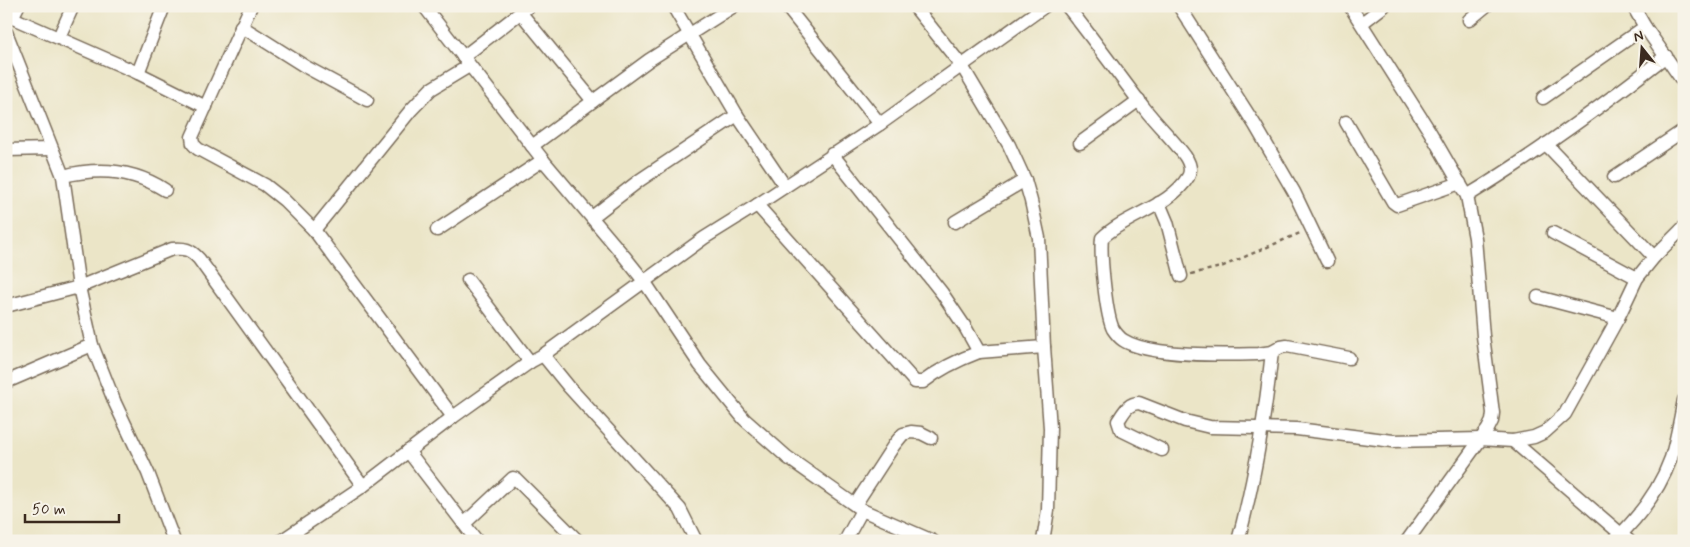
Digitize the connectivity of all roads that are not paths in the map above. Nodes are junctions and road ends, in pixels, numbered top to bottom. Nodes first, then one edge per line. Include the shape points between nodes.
1 (18, 6) edge
2 (73, 6) edge
3 (164, 6) edge
4 (251, 6) edge
5 (424, 6) edge
6 (673, 6) edge
7 (734, 6) edge
8 (786, 6) edge
9 (914, 6) edge
10 (1045, 6) edge
11 (1067, 6) edge
12 (1179, 6) edge
13 (1350, 6) edge
14 (1384, 6) edge
15 (1486, 6) edge
16 (1633, 6) edge
17 (524, 9) edge
18 (9, 17) edge
19 (1469, 20) dead end
20 (1362, 23) junction
21 (241, 26) junction
22 (1645, 27) junction
23 (6, 32) edge
24 (690, 33) junction
25 (59, 37) junction
26 (1666, 56) junction
27 (466, 61) junction
28 (962, 66) junction
29 (138, 73) junction
30 (1684, 84) edge
31 (1544, 98) dead end
32 (367, 100) dead end
33 (1139, 100) junction
34 (593, 101) junction
35 (206, 108) junction
36 (737, 115) junction
37 (1346, 122) dead end
38 (880, 124) junction
39 (1684, 130) edge
40 (1080, 143) dead end
41 (1546, 144) junction
42 (532, 146) junction
43 (51, 149) junction
44 (6, 150) edge
45 (832, 154) junction
46 (543, 160) junction
47 (63, 176) junction
48 (1614, 177) dead end
49 (1025, 180) junction
50 (1460, 183) junction
51 (786, 186) junction
52 (165, 190) dead end
53 (1466, 196) junction
54 (1159, 203) junction
55 (757, 205) junction
56 (592, 217) junction
57 (955, 222) dead end
58 (1684, 227) edge
59 (314, 230) junction
60 (437, 230) dead end
61 (1553, 233) dead end
62 (1654, 257) junction
63 (1327, 261) dead end
64 (1181, 276) road end
65 (1637, 278) junction
66 (468, 280) dead end
67 (644, 281) junction
68 (79, 286) junction
69 (1538, 297) dead end
70 (6, 306) edge
71 (1618, 318) junction
72 (92, 345) junction
73 (1044, 347) junction
74 (979, 352) junction
75 (1272, 352) junction
76 (543, 354) junction
77 (1349, 358) dead end
78 (530, 362) junction
79 (6, 382) edge
80 (1684, 400) edge
81 (453, 418) junction
82 (1263, 428) junction
83 (931, 438) dead end
84 (1480, 439) junction
85 (1513, 441) junction
86 (1162, 450) dead end
87 (408, 451) junction
88 (363, 486) junction
89 (858, 508) junction
90 (465, 523) junction
91 (1621, 538) edge
92 (174, 541) edge
93 (281, 541) edge
94 (477, 541) edge
95 (578, 541) edge
96 (696, 541) edge
97 (845, 541) edge
98 (933, 541) edge
99 (1043, 541) edge
100 (1238, 541) edge
101 (1407, 541) edge

1 - 18 street
2 - 25 street
3 - 29 street
4 - 21 street
5 - 27 street
6 - 24 street
7 - 24 street
8 - 38 street
9 - 28 street
10 - 28 street
11 - 33 street
12 - 63 street via 1294,192
13 - 20 street
14 - 20 street
15 - 19 street
16 - 22 street
17 - 27 street
17 - 34 street
18 - 25 street
20 - 50 street
21 - 32 street
21 - 35 street
22 - 26 street
22 - 31 street
23 - 43 street
24 - 34 street
24 - 36 street
25 - 29 street
26 - 30 street
26 - 41 street
27 - 42 street
27 - 59 street via 431,89 399,123
28 - 38 street
28 - 49 street via 1009,145
29 - 35 street
33 - 40 street
33 - 54 street via 1184,156 1190,171 1179,188
34 - 42 street
35 - 59 street via 192,137 193,144 265,186
36 - 51 street
36 - 56 street via 648,174
37 - 50 street via 1395,204 1401,205
38 - 45 street
39 - 48 street
41 - 53 street
41 - 62 street
42 - 46 street
43 - 44 street
43 - 47 street
45 - 51 street
45 - 74 street via 942,293 966,326
46 - 56 street
46 - 60 street
47 - 52 street via 96,170 123,173 146,179
47 - 68 street
49 - 57 street
49 - 73 street via 1039,238
50 - 53 street
51 - 55 street
53 - 84 street via 1475,238 1493,413 1492,421
54 - 64 street
54 - 75 street via 1102,238 1109,316 1114,330 1123,340 1167,352
55 - 67 street
55 - 74 street via 915,382 923,382 955,360
56 - 67 street
58 - 62 street
59 - 81 street
61 - 65 street
62 - 65 street
65 - 71 street
66 - 78 street
67 - 76 street
67 - 89 street via 700,365 744,419 787,457
68 - 70 street
68 - 72 street
68 - 88 street via 172,249 192,251
69 - 71 street
71 - 85 street via 1565,414 1545,432
72 - 79 street
72 - 92 street
73 - 74 street
73 - 99 street via 1050,428 1048,510
75 - 77 street via 1287,346
75 - 82 street
76 - 78 street
76 - 96 street via 680,509
78 - 81 street
80 - 91 street via 1672,456 1663,478
81 - 87 street
82 - 84 street via 1393,441
82 - 86 street via 1210,427 1185,422 1139,404 1127,408 1118,420 1121,430
82 - 100 street
83 - 89 street via 921,433 902,434
84 - 85 street
84 - 101 street
85 - 91 street
87 - 88 street
87 - 90 street
88 - 93 street
89 - 97 street
89 - 98 street
90 - 94 street
90 - 95 street via 512,478

